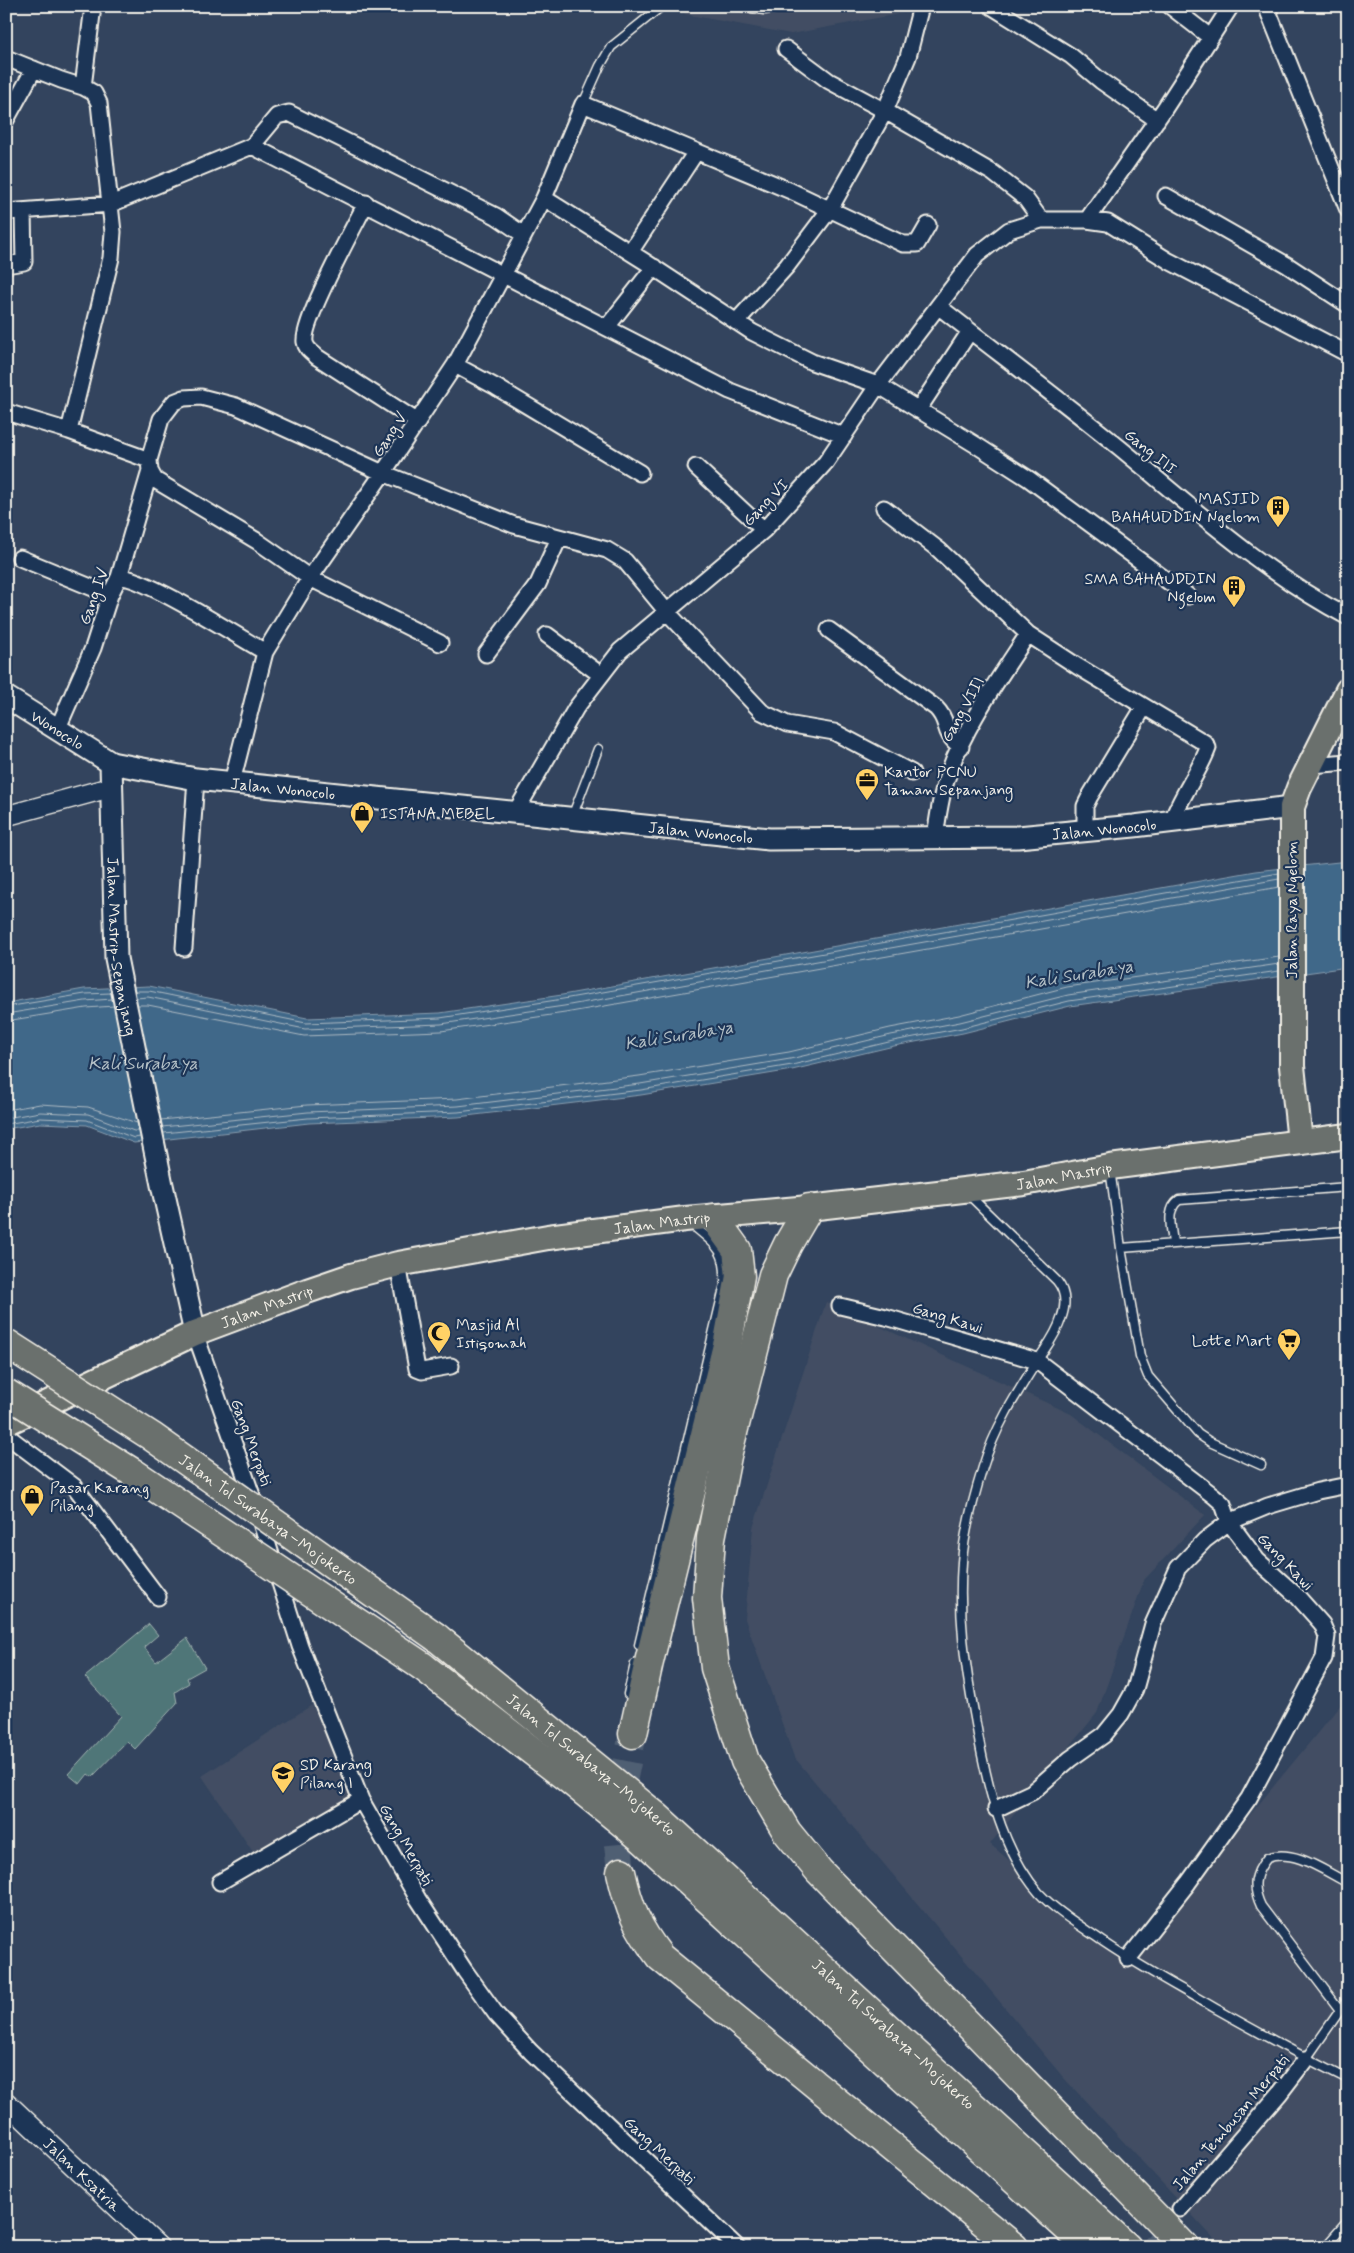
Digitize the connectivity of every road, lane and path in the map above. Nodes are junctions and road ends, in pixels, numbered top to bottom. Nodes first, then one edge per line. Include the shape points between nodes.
1 (93, 6) edge
2 (662, 6) edge
3 (738, 6) edge
4 (794, 6) edge
5 (921, 6) edge
6 (992, 6) edge
7 (1170, 6) edge
8 (1231, 6) edge
9 (1266, 6) edge
10 (1210, 37) junction
11 (786, 49) dead end
12 (6, 58) edge
13 (34, 69) junction
14 (83, 87) junction
15 (582, 104) junction
16 (885, 111) junction
17 (6, 120) edge
18 (1157, 120) junction
19 (252, 146) junction
20 (696, 152) junction
21 (1166, 196) dead end
22 (544, 198) junction
23 (366, 203) junction
24 (111, 204) junction
25 (830, 209) junction
26 (1348, 210) edge
27 (23, 211) junction
28 (6, 212) edge
29 (1041, 220) junction
30 (1087, 220) junction
31 (928, 225) dead end
32 (524, 235) junction
33 (630, 252) junction
34 (6, 265) edge
35 (654, 267) junction
36 (504, 274) junction
37 (1348, 305) edge
38 (938, 306) junction
39 (736, 322) junction
40 (607, 327) junction
41 (970, 331) junction
42 (1348, 354) edge
43 (456, 365) junction
44 (878, 385) junction
45 (918, 410) junction
46 (6, 412) edge
47 (418, 422) junction
48 (69, 431) junction
49 (844, 436) junction
50 (149, 466) junction
51 (696, 467) dead end
52 (384, 473) junction
53 (640, 473) dead end
54 (884, 508) dead end
55 (764, 530) junction
56 (560, 538) junction
57 (20, 558) dead end
58 (119, 577) junction
59 (310, 578) junction
60 (110, 595) junction
61 (1188, 596) dead end
62 (667, 612) junction
63 (1348, 617) edge
64 (829, 630) dead end
65 (1028, 634) junction
66 (547, 635) dead end
67 (440, 643) dead end
68 (265, 652) junction
69 (486, 654) dead end
70 (601, 675) junction
71 (1348, 690) edge
72 (6, 697) edge
73 (1144, 707) junction
74 (57, 730) junction
75 (960, 747) junction
76 (598, 749) dead end
77 (110, 762) junction
78 (1348, 762) edge
79 (1311, 765) junction
80 (912, 773) dead end
81 (196, 779) junction
82 (232, 782) junction
83 (112, 787) junction
84 (1292, 807) junction
85 (515, 813) junction
86 (6, 816) edge
87 (572, 818) junction
88 (1172, 821) junction
89 (1085, 831) junction
90 (935, 837) junction
91 (184, 948) dead end
92 (1348, 1136) edge
93 (1300, 1142) junction
94 (1110, 1168) junction
95 (1348, 1187) edge
96 (964, 1190) junction
97 (809, 1208) junction
98 (714, 1218) junction
99 (685, 1219) junction
100 (1348, 1231) edge
101 (1173, 1244) junction
102 (1121, 1248) junction
103 (398, 1264) junction
104 (840, 1306) dead end
105 (195, 1333) junction
106 (6, 1343) edge
107 (1037, 1361) junction
108 (451, 1366) dead end
109 (6, 1393) edge
110 (6, 1423) edge
111 (6, 1435) edge
112 (1261, 1465) dead end
113 (1348, 1485) edge
114 (1229, 1522) junction
115 (158, 1597) dead end
116 (628, 1694) dead end
117 (633, 1734) tunnel mouth
118 (361, 1800) junction
119 (996, 1809) junction
120 (621, 1872) tunnel mouth
121 (220, 1882) dead end
122 (1348, 1883) edge
123 (1128, 1959) junction
124 (1348, 1999) edge
125 (1340, 2010) junction
126 (1306, 2058) junction
127 (1348, 2078) edge
128 (6, 2102) edge
129 (1180, 2209) tunnel mouth
130 (1348, 2221) edge
131 (1326, 2246) edge
132 (159, 2247) edge
133 (737, 2247) edge
134 (1014, 2247) edge
135 (1088, 2247) edge
136 (1127, 2247) edge
137 (1185, 2247) edge

1 - 14 street
2 - 15 lane via 611,47
3 - 4 lane via 764,10
5 - 16 street via 908,57
6 - 18 street via 1072,56 1101,81
7 - 10 street
8 - 10 street
9 - 26 street
10 - 18 street
11 - 16 street via 829,82
12 - 13 street
13 - 14 street
13 - 17 street
14 - 24 street via 94,93 99,103
15 - 20 street
15 - 22 street, Gang V
16 - 25 street
16 - 29 street via 993,172 1025,198
18 - 30 street
19 - 23 street
19 - 24 street
19 - 32 street via 277,116 288,113 478,207
20 - 25 street
20 - 33 street
21 - 37 street
22 - 32 street, Gang V
22 - 33 street
23 - 36 street
23 - 47 street via 310,319 305,340 307,348 317,357
24 - 27 street
24 - 48 street via 112,253
25 - 31 street via 908,245 916,244
25 - 39 street via 787,266
27 - 28 street
27 - 34 street via 24,262
29 - 30 street, Gang VI
29 - 38 street, Gang VI via 1009,230 977,255
30 - 42 street, Gang VI via 1108,223 1169,261
32 - 36 street, Gang V
33 - 35 street
35 - 39 street
35 - 40 street
36 - 40 street
36 - 43 street, Gang V
38 - 41 street, Gang III
38 - 44 street, Gang VI
39 - 44 street via 812,362
40 - 49 street via 730,391
41 - 45 street
41 - 63 street, Gang III via 1085,419 1225,535 1311,597
43 - 47 street, Gang V
43 - 53 street
44 - 45 street
44 - 49 street, Gang VI
45 - 61 street via 1029,480
46 - 48 street
47 - 52 street, Gang V
48 - 50 street
49 - 55 street, Gang VI via 826,462
50 - 52 street, Gang IV via 161,420 174,402 201,397 236,406
50 - 58 street, Gang IV
50 - 59 street via 155,480 257,541
51 - 55 street
52 - 56 street, Gang IV via 514,525
52 - 59 street, Gang V
54 - 65 street via 940,550
55 - 62 street, Gang VI
56 - 62 street, Gang IV via 616,554
56 - 69 street via 538,584
57 - 60 street
58 - 60 street, Gang IV
58 - 68 street via 126,576
59 - 67 street
59 - 68 street, Gang V
60 - 74 street, Gang IV via 93,648
62 - 70 street, Gang VI via 620,650
62 - 80 street, Gang IV via 762,712 787,724 834,732
64 - 75 street via 936,708 944,716 950,739
65 - 73 street
65 - 75 street, Gang VIII via 978,712
66 - 70 street
68 - 82 street, Gang V
70 - 85 street, Gang VI via 576,708
71 - 79 main road, Jalan Raya Ngelom
72 - 74 main road, Wonocolo
73 - 88 street via 1205,743 1208,748
73 - 89 street via 1085,806
74 - 77 main road, Wonocolo
75 - 90 street, Gang VIII via 945,782
76 - 87 lane
77 - 81 main road, Jalan Wonocolo
77 - 83 main road, Jalan Mastrip-Sepanjang
78 - 79 street
79 - 84 main road, Jalan Raya Ngelom
81 - 82 main road, Jalan Wonocolo
81 - 91 street
82 - 85 main road, Jalan Wonocolo
83 - 86 street
83 - 105 main road, Jalan Mastrip-Sepanjang via 116,958
84 - 88 main road, Jalan Wonocolo
84 - 93 main road, Jalan Raya Ngelom via 1292,1066
85 - 87 main road, Jalan Wonocolo
87 - 90 main road, Jalan Wonocolo via 769,839
88 - 89 main road, Jalan Wonocolo
89 - 90 main road, Jalan Wonocolo
92 - 93 main road, Jalan Mastrip
93 - 94 main road, Jalan Mastrip
94 - 96 main road, Jalan Mastrip
94 - 102 lane
95 - 101 lane via 1179,1200 1170,1211
96 - 97 main road, Jalan Mastrip
96 - 107 lane via 1064,1291 1061,1319
97 - 98 main road, Jalan Mastrip
97 - 137 highway via 773,1275 727,1456 710,1538 707,1598 715,1668 745,1761 787,1832 819,1871
98 - 99 main road, Jalan Mastrip
98 - 117 highway via 737,1250 740,1276 728,1341
99 - 103 main road, Jalan Mastrip via 548,1237
99 - 116 lane via 718,1247 726,1266 725,1284
100 - 101 lane
101 - 102 lane
102 - 112 lane via 1140,1356 1148,1376 1198,1434
103 - 105 main road, Jalan Mastrip via 351,1276
103 - 108 street via 417,1369
104 - 107 street, Gang Kawi
105 - 110 main road, Jalan Mastrip
105 - 118 street, Gang Merpati via 300,1646
106 - 136 highway, Jalan Tol Surabaya–Mojokerto, bridge via 151,1436 436,1637 656,1816
107 - 114 street, Gang Kawi via 1214,1496 1223,1504
107 - 119 lane via 998,1430 983,1467 962,1558 960,1608 964,1660 983,1766
109 - 135 highway, Jalan Tol Surabaya–Mojokerto, bridge via 132,1472 422,1666 566,1777 641,1838
111 - 115 street via 75,1487
113 - 114 street via 1286,1500
114 - 119 street via 1205,1540 1178,1568 1153,1624 1135,1689 1104,1735 1032,1792
114 - 123 street, Gang Kawi via 1257,1560 1322,1624 1327,1636 1324,1658 1249,1798
118 - 121 street
118 - 133 street, Gang Merpati via 418,1899 496,2014 531,2052
119 - 123 lane via 1020,1867 1041,1895
120 - 134 highway via 628,1904 642,1933 660,1957
122 - 125 lane via 1286,1854 1267,1858 1256,1875 1254,1886 1261,1906
123 - 126 lane
124 - 125 lane
125 - 126 lane
126 - 127 lane
126 - 129 street, Jalan Tembusan Merpati
128 - 132 street, Jalan Ksatria
130 - 131 lane

